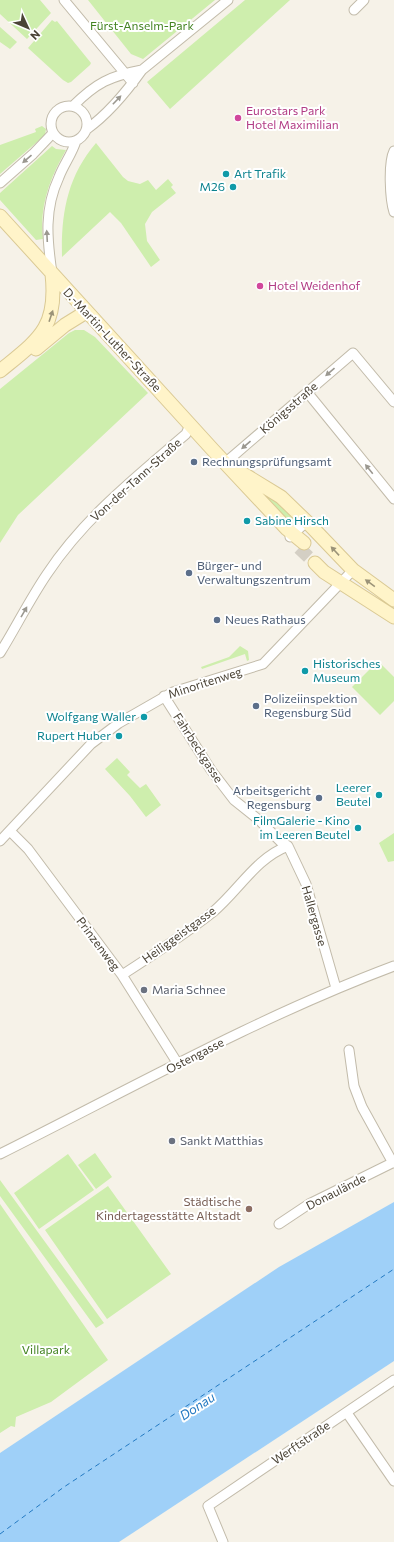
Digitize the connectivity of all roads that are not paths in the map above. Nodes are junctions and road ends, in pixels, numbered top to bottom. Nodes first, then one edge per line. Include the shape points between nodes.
1 (64, 0) edge
2 (228, 0) edge
3 (364, 0) edge
4 (354, 10) dead end
5 (142, 70) junction
6 (125, 73) junction
7 (133, 83) junction
8 (73, 106) junction
9 (87, 129) junction
10 (53, 133) junction
11 (76, 141) junction
12 (394, 151) edge
13 (0, 183) edge
14 (394, 212) edge
15 (0, 216) edge
16 (52, 274) junction
17 (86, 312) junction
18 (18, 357) junction
19 (0, 371) edge
20 (307, 392) junction
21 (394, 402) edge
22 (190, 425) junction
23 (225, 463) junction
24 (394, 499) edge
25 (308, 523) junction
26 (290, 533) junction
27 (302, 545) tunnel mouth
28 (318, 561) tunnel mouth
29 (353, 570) junction
30 (342, 582) junction
31 (394, 600) edge
32 (394, 617) edge
33 (2, 649) edge
34 (164, 696) junction
35 (10, 831) junction
36 (0, 841) edge
37 (288, 846) junction
38 (394, 966) edge
39 (122, 975) junction
40 (336, 988) junction
41 (349, 1050) dead end
42 (178, 1064) junction
43 (0, 1154) edge
44 (393, 1163) edge
45 (279, 1224) dead end
46 (394, 1380) edge
47 (347, 1413) junction
48 (390, 1468) edge
49 (394, 1481) edge
50 (223, 1542) edge

1 - 6 street
2 - 5 street
3 - 4 street
5 - 6 street
5 - 7 street
6 - 7 street
6 - 8 street via 106,79
9 -> 7 street
8 - 9 street via 84,112
8 - 10 street via 65,106 56,111 51,121
9 - 11 street
10 - 11 street via 66,142
10 -> 13 street
16 -> 11 street via 47,242 48,211 59,176 71,156
12 - 14 street via 391,157 391,176
15 - 16 street, D.-Martin-Luther-Straße
16 - 17 street, D.-Martin-Luther-Straße
18 -> 16 street via 44,330 51,316 54,298
17 - 18 street via 64,325 31,352
17 - 22 street, D.-Martin-Luther-Straße
18 - 19 street
21 -> 20 street, Königsstraße via 353,353
20 -> 23 street, Königsstraße
24 -> 20 street
22 - 23 street, D.-Martin-Luther-Straße
33 -> 22 street, Von-der-Tann-Straße via 46,574 69,545 100,510 186,434
23 - 25 street, D.-Martin-Luther-Straße via 281,497
23 - 26 street, D.-Martin-Luther-Straße
25 - 26 street
29 -> 25 street, D.-Martin-Luther-Straße
26 - 27 street, D.-Martin-Luther-Straße
28 - 30 street
29 - 30 street, Minoritenweg
31 -> 29 street, D.-Martin-Luther-Straße
30 - 32 street
30 - 34 street, Minoritenweg via 263,664
34 - 35 street, Minoritenweg via 119,723 91,744
34 - 37 street, Fahrbeckgasse via 211,770 234,800
35 - 36 street, Minoritenweg
35 - 39 street, Prinzenweg via 28,849
37 - 39 street, Heiliggeistgasse via 276,850 214,911
37 - 40 street, Hallergasse via 306,884
38 - 40 street, Ostengasse
39 - 42 street, Prinzenweg
40 - 42 street, Ostengasse
41 - 44 street via 354,1086 362,1107
42 - 43 street, Ostengasse
44 - 45 street, Donaulände via 309,1204
46 - 47 street, Werftstraße
47 - 48 street
47 - 50 street, Werftstraße via 208,1506
48 - 49 street

